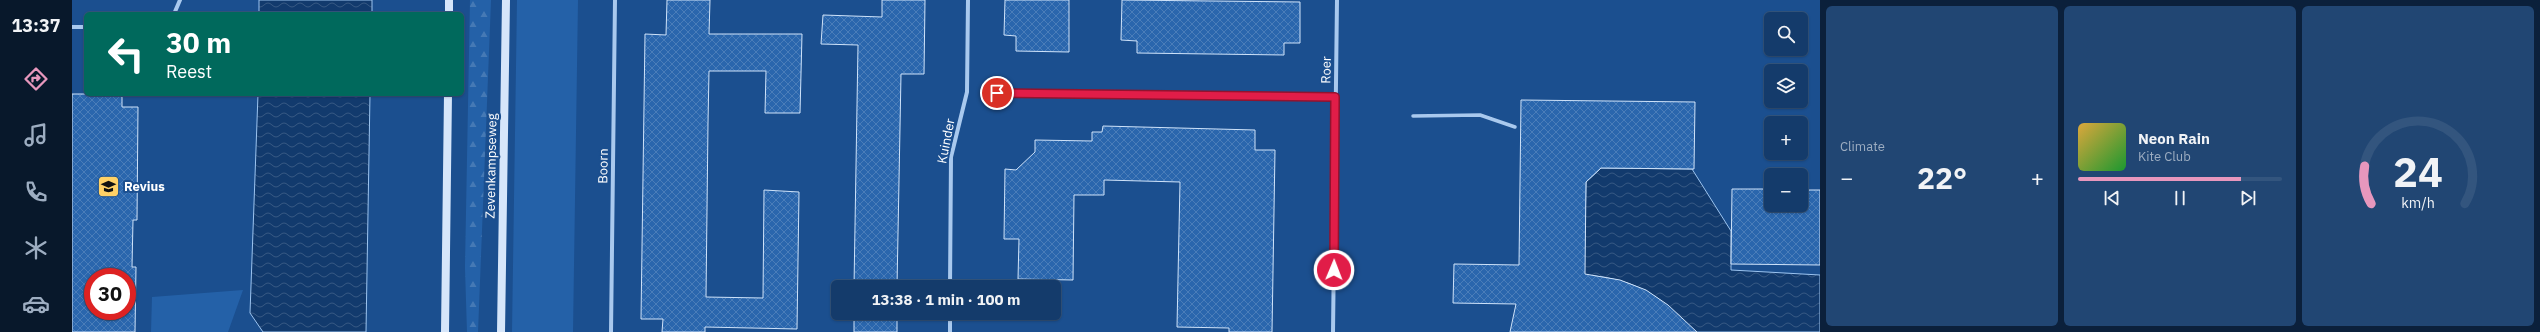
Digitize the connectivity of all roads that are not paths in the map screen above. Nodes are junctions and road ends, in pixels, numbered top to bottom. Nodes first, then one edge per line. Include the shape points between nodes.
1 (180, 0) edge
2 (449, 0) edge
3 (506, 0) edge
4 (615, 0) edge
5 (968, 0) edge
6 (1337, 0) edge
7 (175, 12) edge
8 (449, 12) edge
9 (72, 27) edge
10 (84, 27) edge
11 (997, 93) dead end
12 (448, 96) edge
13 (1335, 97) junction
14 (1413, 116) dead end
15 (1515, 126) dead end
16 (950, 280) edge
17 (950, 320) edge
18 (445, 332) edge
19 (501, 332) edge
20 (611, 332) edge
21 (950, 332) edge
22 (1333, 332) edge

1 - 7 street
2 - 8 main road
3 - 19 main road, Zevenkampseweg
4 - 20 street, Boorn
5 - 16 street, Kuinder via 967,92 951,157
6 - 13 street, Roer
9 - 10 street
11 - 13 street
12 - 18 main road
13 - 22 street, Roer
14 - 15 street via 1480,115
17 - 21 street

